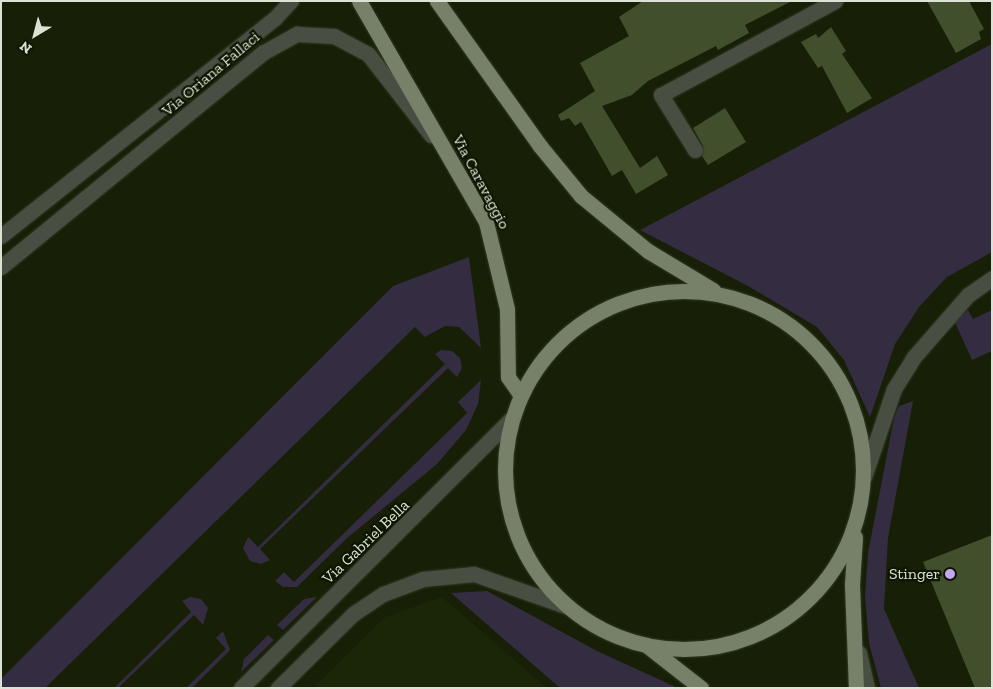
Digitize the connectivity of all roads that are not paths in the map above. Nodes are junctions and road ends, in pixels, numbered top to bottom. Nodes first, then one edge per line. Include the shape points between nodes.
1 (291, 1) edge
2 (359, 1) edge
3 (437, 1) edge
4 (835, 1) edge
5 (695, 150) dead end
6 (457, 170) junction
7 (1, 236) edge
8 (1, 267) edge
9 (992, 278) edge
10 (726, 296) junction
11 (520, 394) junction
12 (512, 418) junction
13 (864, 477) junction
14 (857, 518) junction
15 (568, 607) junction
16 (853, 631) junction
17 (646, 646) junction
18 (241, 688) edge
19 (278, 688) edge
20 (701, 688) edge
21 (856, 688) edge
22 (867, 688) edge

1 - 7 street, Via Oriana Fallaci via 274,19
2 - 6 main road, Via Caravaggio
3 - 10 main road via 540,146 581,196 656,257
4 - 5 street via 661,95
6 - 8 street, Via Oriana Fallaci via 368,54 334,36 297,34 264,52
6 - 11 main road, Via Caravaggio via 486,222 496,249 507,310 508,377
9 - 13 street via 968,295 913,358 894,389
10 - 11 main road via 672,291 618,302 593,314 557,343 534,370
10 - 13 main road via 774,315 814,347 830,367 854,412
11 - 12 main road
12 - 15 main road via 504,469 511,520 533,568
12 - 18 street, Via Gabriel Bella
13 - 14 main road
14 - 16 main road
14 - 17 main road via 845,550 828,578 805,604 777,624 747,639 714,647 680,650
15 - 17 main road via 618,637
15 - 19 street via 474,574 423,579 383,594 353,614
16 - 21 main road
16 - 22 street
17 - 20 main road

